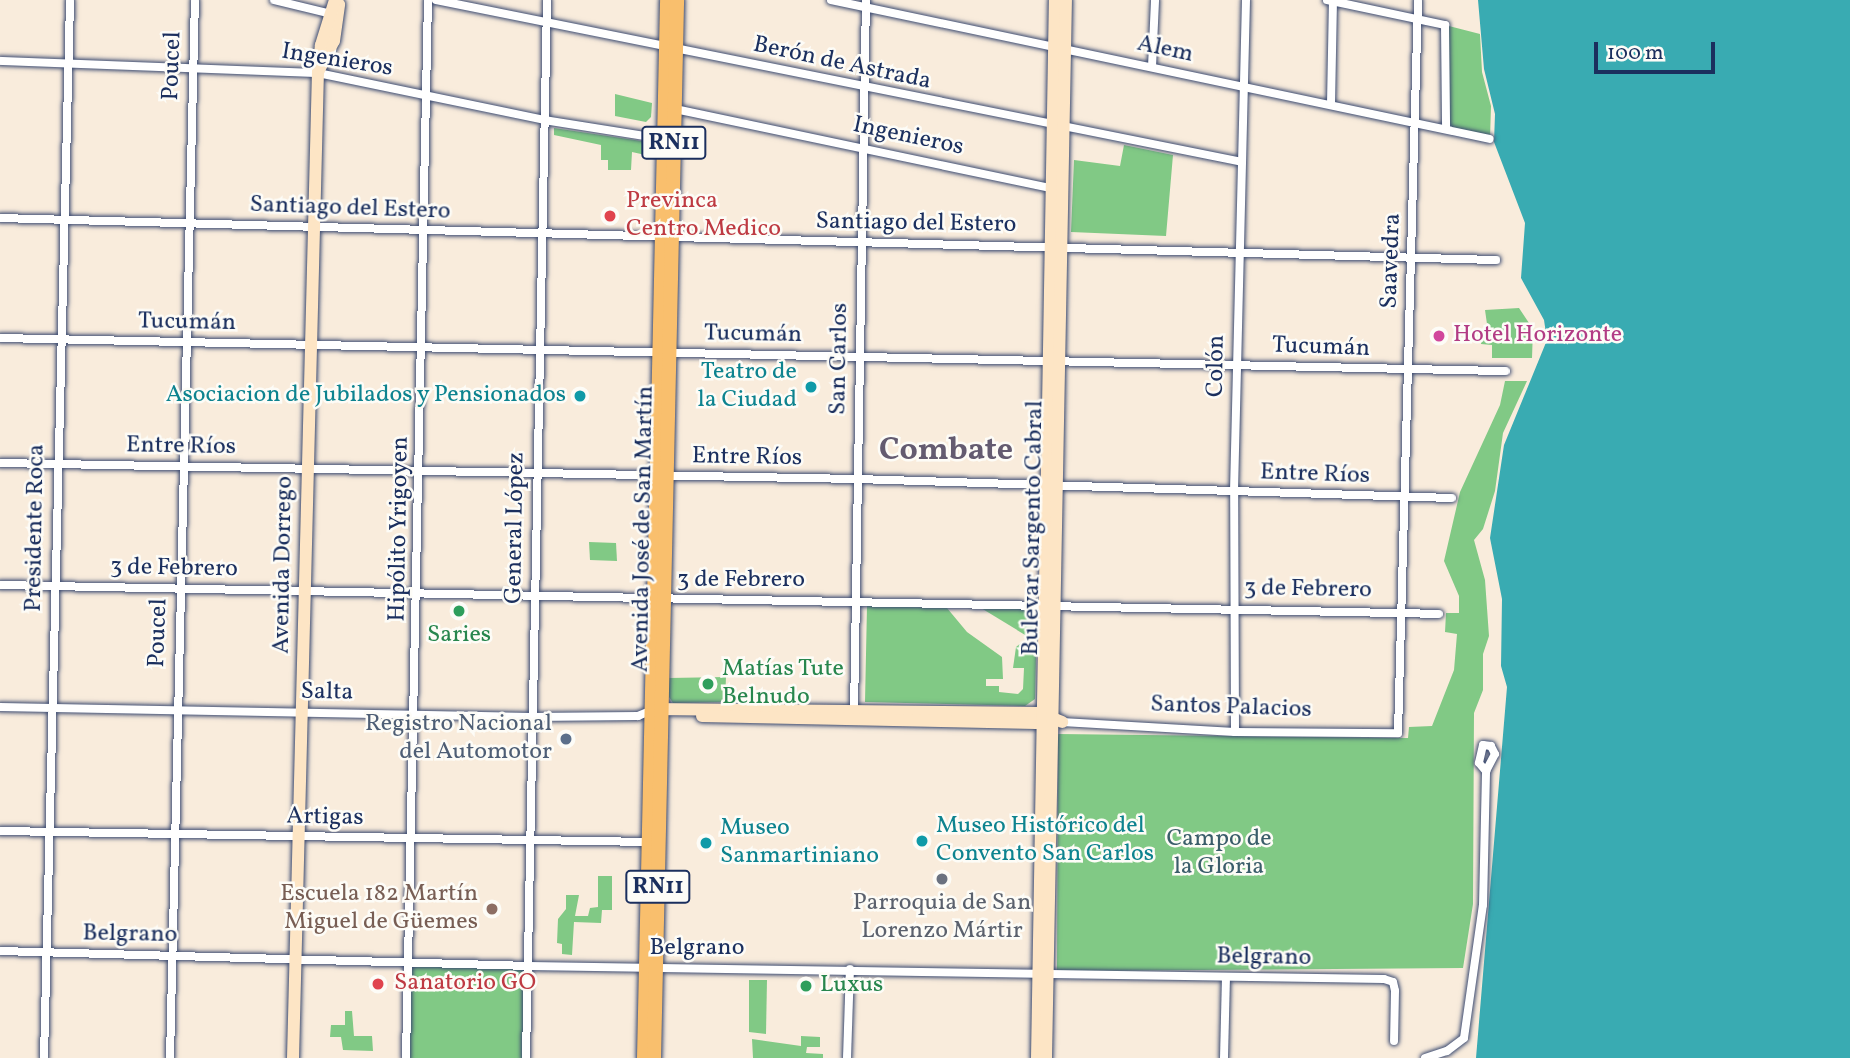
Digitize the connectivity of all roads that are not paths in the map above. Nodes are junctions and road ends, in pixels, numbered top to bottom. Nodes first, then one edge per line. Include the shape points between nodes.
1 (71, 0) edge
2 (195, 0) edge
3 (274, 0) edge
4 (428, 0) edge
5 (436, 0) edge
6 (547, 0) edge
7 (667, 0) edge
8 (677, 0) edge
9 (831, 0) edge
10 (1055, 0) edge
11 (1066, 0) edge
12 (1155, 0) edge
13 (1245, 0) edge
14 (1418, 0) edge
15 (1330, 1) edge
16 (335, 4) edge
17 (866, 4) edge
18 (1418, 19) junction
19 (546, 21) junction
20 (1059, 47) junction
21 (671, 48) junction
22 (0, 61) edge
23 (69, 64) junction
24 (192, 66) junction
25 (1152, 67) junction
26 (318, 73) junction
27 (1244, 86) junction
28 (864, 88) junction
29 (428, 96) junction
30 (1331, 104) junction
31 (675, 108) junction
32 (544, 120) junction
33 (1415, 122) junction
34 (1058, 127) junction
35 (1446, 128) junction
36 (664, 139) junction
37 (1490, 139) dead end
38 (863, 147) junction
39 (1242, 162) junction
40 (1051, 188) junction
41 (0, 218) edge
42 (65, 220) junction
43 (187, 223) junction
44 (316, 227) junction
45 (423, 230) junction
46 (542, 233) junction
47 (667, 238) junction
48 (861, 242) junction
49 (1056, 246) junction
50 (1238, 251) junction
51 (1412, 256) junction
52 (1496, 260) dead end
53 (0, 338) edge
54 (62, 340) junction
55 (185, 342) junction
56 (310, 345) junction
57 (421, 347) junction
58 (540, 351) junction
59 (665, 353) junction
60 (859, 355) junction
61 (1054, 357) junction
62 (1236, 364) junction
63 (1408, 371) junction
64 (1506, 371) dead end
65 (0, 463) edge
66 (57, 464) junction
67 (181, 466) junction
68 (307, 470) junction
69 (421, 472) junction
70 (537, 475) junction
71 (662, 476) junction
72 (857, 479) junction
73 (1051, 486) junction
74 (1234, 491) junction
75 (1407, 497) junction
76 (1452, 498) dead end
77 (0, 585) edge
78 (54, 586) junction
79 (180, 588) junction
80 (305, 592) junction
81 (418, 594) junction
82 (533, 597) junction
83 (660, 600) junction
84 (855, 600) junction
85 (1048, 604) junction
86 (1234, 608) junction
87 (1403, 612) junction
88 (1439, 614) dead end
89 (0, 707) edge
90 (51, 708) junction
91 (176, 710) junction
92 (303, 712) junction
93 (657, 712) junction
94 (415, 714) junction
95 (854, 715) junction
96 (531, 717) junction
97 (1048, 720) junction
98 (1235, 732) junction
99 (1398, 733) joint
100 (1486, 771) dead end
101 (0, 831) edge
102 (49, 833) junction
103 (172, 834) junction
104 (299, 837) junction
105 (411, 839) junction
106 (531, 840) junction
107 (649, 842) junction
108 (0, 951) edge
109 (46, 953) junction
110 (170, 956) junction
111 (296, 957) junction
112 (409, 960) junction
113 (528, 966) junction
114 (651, 968) junction
115 (850, 969) junction
116 (1042, 974) junction
117 (1226, 977) junction
118 (1394, 1041) dead end
119 (44, 1058) edge
120 (170, 1058) edge
121 (293, 1058) edge
122 (407, 1058) edge
123 (526, 1058) edge
124 (644, 1058) edge
125 (654, 1058) edge
126 (847, 1058) edge
127 (1037, 1058) edge
128 (1046, 1058) edge
129 (1224, 1058) edge
130 (1425, 1058) edge

1 - 23 street, Presidente Roca
2 - 24 street, Poucel
3 - 16 street
4 - 29 street, Hipólito Yrigoyen
5 - 19 street, Berón de Astrada
6 - 19 street, General López
7 - 21 main road, Avenida José de San Martín / RN11
8 - 21 main road, Avenida José de San Martín / RN11
9 - 17 street, Alem
10 - 20 main road, Bulevar Sargento Cabral
11 - 20 main road, Bulevar Sargento Cabral
12 - 25 street
13 - 27 street, Colón
14 - 18 street, Saavedra
15 - 18 street
15 - 30 street
16 - 26 main road, Avenida Dorrego
16 - 26 main road, Avenida Dorrego via 336,29 328,59
17 - 20 street, Alem
17 - 28 street, San Carlos
18 - 33 street, Saavedra
18 - 35 street via 1445,25
19 - 21 street, Berón de Astrada
19 - 32 street, General López
20 - 25 street, Alem
20 - 34 main road, Bulevar Sargento Cabral
21 - 28 street, Berón de Astrada
21 - 31 main road, Avenida José de San Martín / RN11
21 - 36 main road, Avenida José de San Martín / RN11
22 - 23 street, Ingenieros
23 - 24 street, Ingenieros
23 - 42 street, Presidente Roca
24 - 26 street, Ingenieros
24 - 43 street, Poucel
25 - 27 street, Alem
26 - 29 street, Ingenieros
26 - 44 main road, Avenida Dorrego
27 - 30 street, Alem
27 - 39 street, Colón
28 - 34 street, Berón de Astrada
28 - 38 street, San Carlos
29 - 32 street, Ingenieros
29 - 45 street, Hipólito Yrigoyen
30 - 33 street, Alem
31 - 38 street, Ingenieros
31 - 47 main road, Avenida José de San Martín / RN11
32 - 36 street, Ingenieros
32 - 46 street, General López
33 - 35 street, Alem
33 - 51 street, Saavedra
34 - 39 street, Berón de Astrada
34 - 40 main road, Bulevar Sargento Cabral
34 - 49 main road, Bulevar Sargento Cabral
35 - 37 street, Alem
36 - 47 main road, Avenida José de San Martín / RN11
38 - 40 street, Ingenieros
38 - 48 street, San Carlos
39 - 50 street, Colón
40 - 49 main road, Bulevar Sargento Cabral
41 - 42 street, Santiago del Estero
42 - 43 street, Santiago del Estero
42 - 54 street, Presidente Roca
43 - 44 street, Santiago del Estero
43 - 55 street, Poucel
44 - 45 street, Santiago del Estero
44 - 56 main road, Avenida Dorrego
45 - 46 street, Santiago del Estero
45 - 57 street, Hipólito Yrigoyen
46 - 47 street, Santiago del Estero
46 - 58 street, General López
47 - 48 street, Santiago del Estero
47 - 59 main road, Avenida José de San Martín / RN11
48 - 49 street, Santiago del Estero
48 - 60 street, San Carlos
49 - 50 street, Santiago del Estero
49 - 61 main road, Bulevar Sargento Cabral
50 - 51 street, Santiago del Estero
50 - 62 street, Colón
51 - 52 street, Santiago del Estero
51 - 63 street, Saavedra
53 - 54 street, Tucumán
54 - 55 street, Tucumán
54 - 66 street, Presidente Roca
55 - 56 street, Tucumán
55 - 67 street, Poucel
56 - 57 street, Tucumán
56 - 68 main road, Avenida Dorrego
57 - 58 street, Tucumán
57 - 69 street, Hipólito Yrigoyen
58 - 59 street, Tucumán
58 - 70 street, General López
59 - 60 street, Tucumán
59 - 71 main road, Avenida José de San Martín / RN11
60 - 61 street, Tucumán
60 - 72 street, San Carlos
61 - 62 street, Tucumán
61 - 73 main road, Bulevar Sargento Cabral
62 - 63 street, Tucumán
62 - 74 street, Colón
63 - 64 street, Tucumán
63 - 75 street, Saavedra
65 - 66 street, Entre Ríos
66 - 67 street, Entre Ríos
66 - 78 street, Presidente Roca
67 - 68 street, Entre Ríos
67 - 79 street, Poucel
68 - 69 street, Entre Ríos
68 - 80 main road, Avenida Dorrego
69 - 70 street, Entre Ríos
69 - 81 street, Hipólito Yrigoyen
70 - 71 street, Entre Ríos
70 - 82 street, General López
71 - 72 street, Entre Ríos
71 - 83 main road, Avenida José de San Martín / RN11
72 - 73 street, Entre Ríos
72 - 84 street, San Carlos
73 - 74 street, Entre Ríos
73 - 85 main road, Bulevar Sargento Cabral
74 - 75 street, Entre Ríos
74 - 86 street, Colón
75 - 76 street, Entre Ríos
75 - 87 street, Saavedra
77 - 78 street, 3 de Febrero
78 - 79 street, 3 de Febrero
78 - 90 street, Presidente Roca
79 - 80 street, 3 de Febrero
79 - 91 street, Poucel
80 - 81 street, 3 de Febrero
80 - 92 main road, Avenida Dorrego
81 - 82 street, 3 de Febrero
81 - 94 street, Hipólito Yrigoyen
82 - 83 street, 3 de Febrero
82 - 96 street, General López
83 - 84 street, 3 de Febrero
83 - 93 main road, Avenida José de San Martín / RN11
84 - 85 street, 3 de Febrero
84 - 95 street, San Carlos
85 - 86 street, 3 de Febrero
85 - 97 main road, Bulevar Sargento Cabral
86 - 87 street, 3 de Febrero
86 - 98 street, Colón
87 - 88 street, 3 de Febrero
87 - 99 street, Saavedra
89 - 90 street, Salta
90 - 91 street, Salta
90 - 102 street, Presidente Roca
91 - 92 street, Salta
91 - 103 street, Poucel
92 - 94 street, Salta
92 - 104 main road, Avenida Dorrego
93 - 95 main road
93 - 96 street, Salta
93 - 107 main road, Avenida José de San Martín / RN11
93 - 114 main road, Avenida José de San Martín / RN11
94 - 96 street, Salta
94 - 105 street, Hipólito Yrigoyen
95 - 97 main road
96 - 106 street, General López
97 - 98 street, Santos Palacios
97 - 116 main road, Bulevar Sargento Cabral
98 - 99 street, Santos Palacios
100 - 130 street via 1483,905 1464,1038 1447,1051
101 - 102 street, Artigas
102 - 103 street, Artigas
102 - 109 street, Presidente Roca
103 - 104 street, Artigas
103 - 110 street, Poucel
104 - 105 street, Artigas
104 - 111 main road, Avenida Dorrego
105 - 106 street, Artigas
105 - 112 street, Hipólito Yrigoyen
106 - 107 street, Artigas
106 - 113 street, General López
107 - 114 main road, Avenida José de San Martín / RN11
108 - 109 street, Belgrano
109 - 110 street, Belgrano
109 - 119 street, Presidente Roca
110 - 111 street, Belgrano
110 - 120 street, Poucel
111 - 112 street, Belgrano
111 - 121 main road, Avenida Dorrego
112 - 113 street, Belgrano
112 - 122 street, Hipólito Yrigoyen
113 - 114 street, Belgrano
113 - 123 street, General López
114 - 115 street, Belgrano
114 - 124 main road, Avenida José de San Martín / RN11
114 - 125 main road, Avenida José de San Martín / RN11
115 - 116 street, Belgrano
115 - 126 street
116 - 117 street, Belgrano
116 - 127 main road, Bulevar Sargento Cabral
116 - 128 main road, Bulevar Sargento Cabral
117 - 118 street, Belgrano via 1393,982
117 - 129 street

